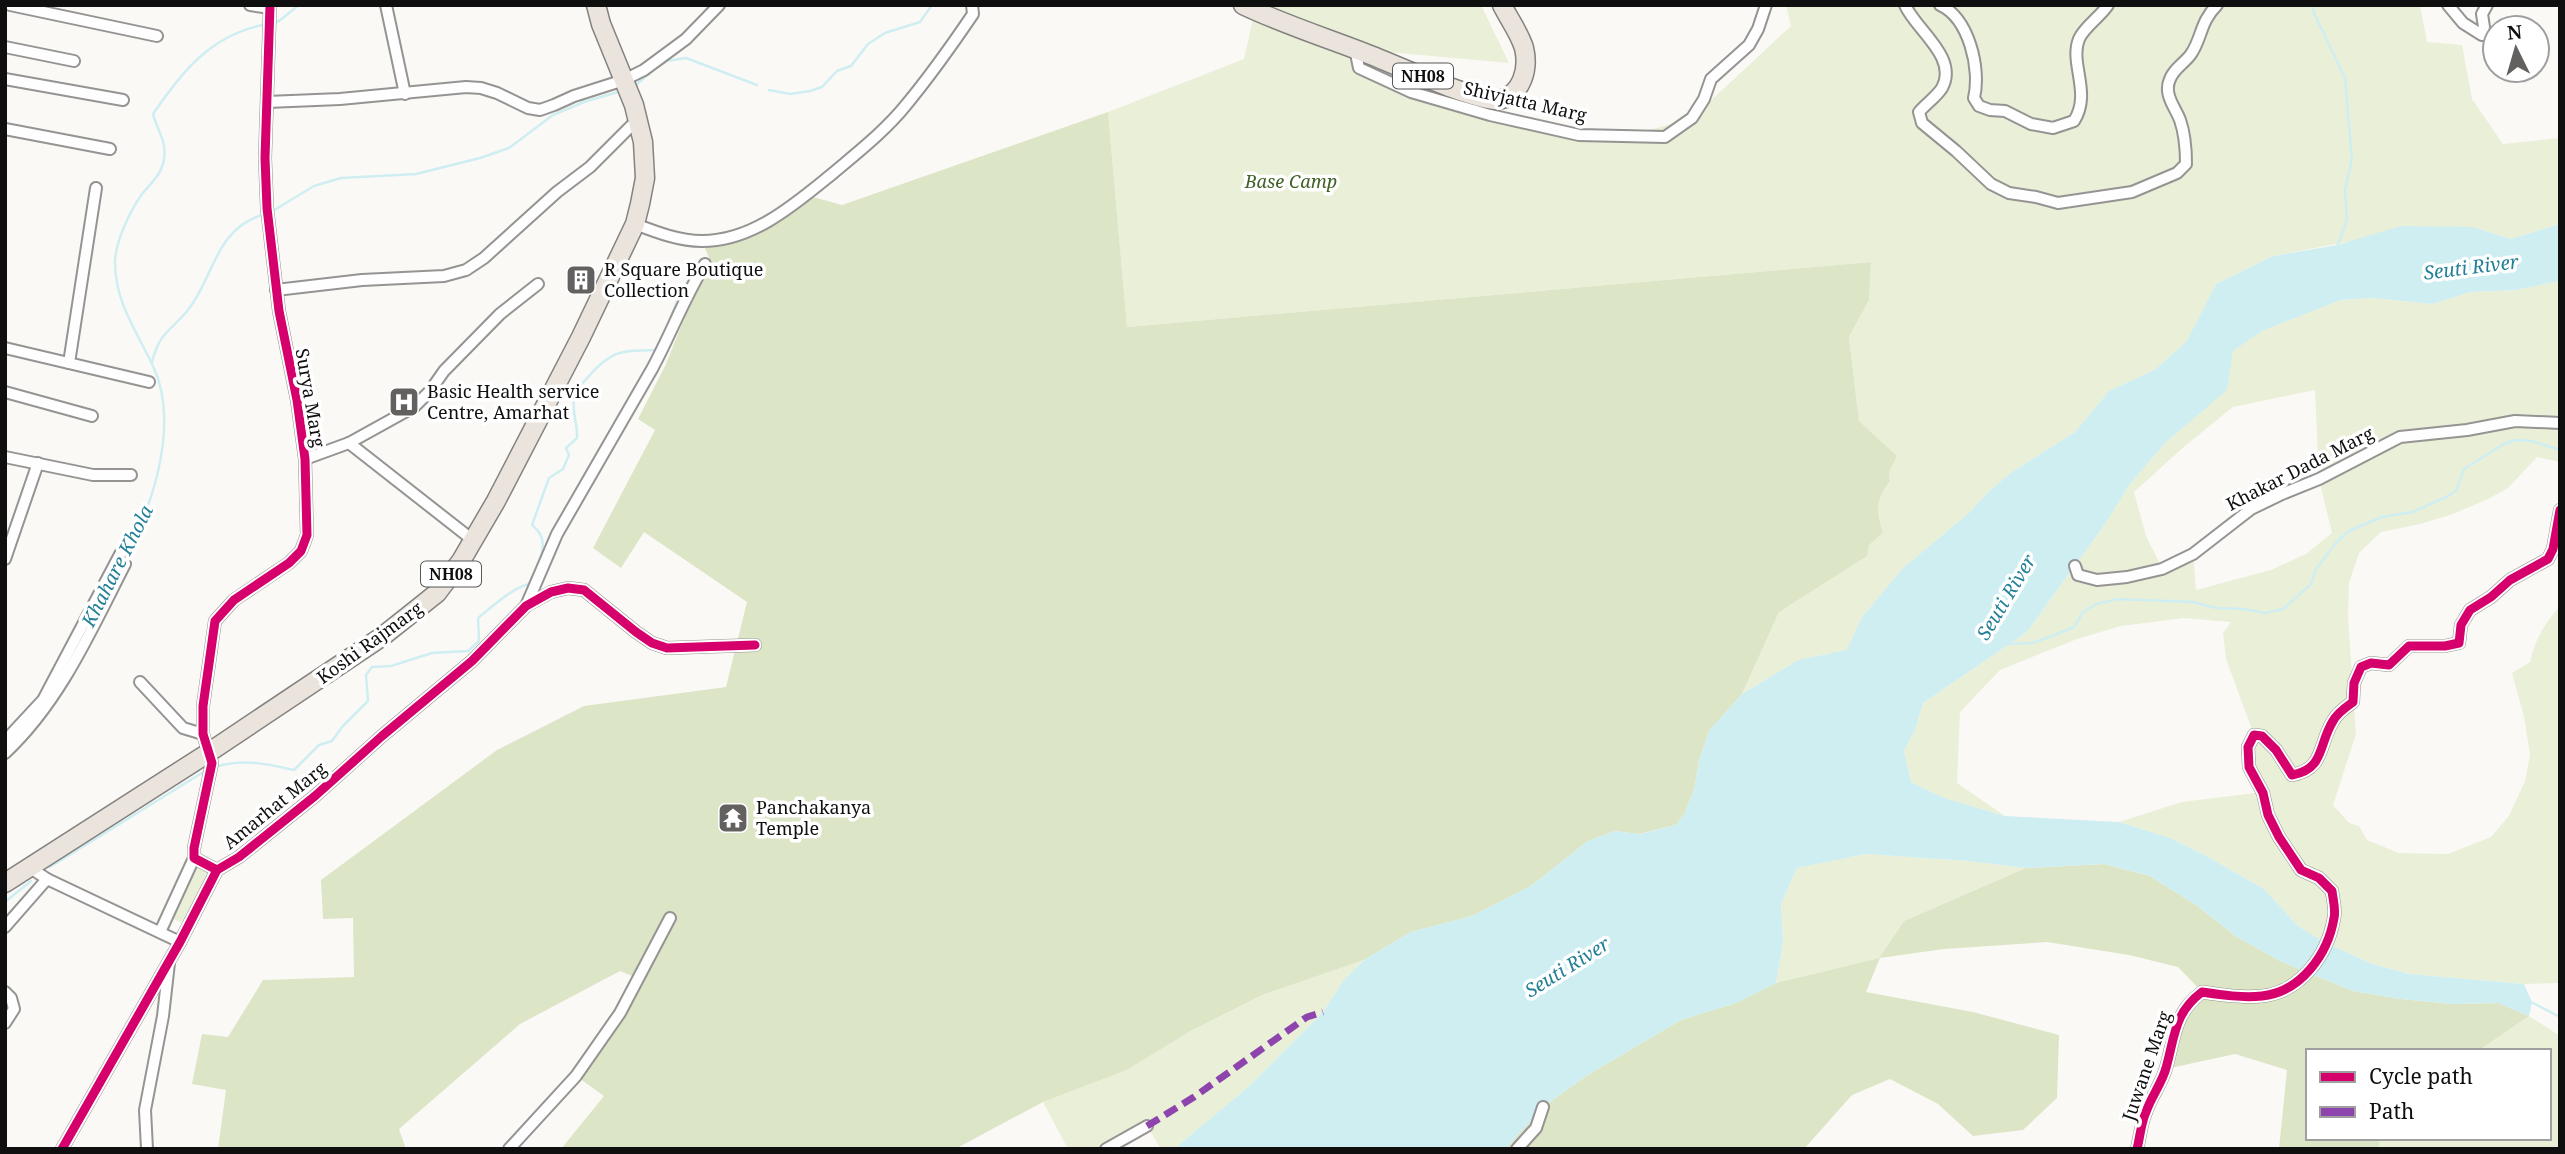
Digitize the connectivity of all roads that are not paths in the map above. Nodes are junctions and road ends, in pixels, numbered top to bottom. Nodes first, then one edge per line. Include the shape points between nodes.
1 (10, 5) edge
2 (250, 5) edge
3 (386, 5) edge
4 (596, 5) edge
5 (719, 5) edge
6 (972, 5) edge
7 (1243, 5) edge
8 (1502, 5) edge
9 (1766, 5) edge
10 (1905, 5) edge
11 (1940, 5) edge
12 (2108, 5) edge
13 (2217, 5) edge
14 (2448, 5) edge
15 (2487, 5) edge
16 (270, 10) edge
17 (5, 19) edge
18 (157, 36) dead end
19 (5, 47) edge
20 (1355, 49) junction
21 (74, 61) dead end
22 (5, 79) edge
23 (624, 80) junction
24 (405, 94) junction
25 (123, 100) dead end
26 (267, 102) junction
27 (638, 120) junction
28 (5, 129) edge
29 (110, 149) dead end
30 (96, 188) dead end
31 (635, 224) junction
32 (705, 264) dead end
33 (538, 284) dead end
34 (276, 290) junction
35 (5, 348) edge
36 (69, 363) junction
37 (149, 382) dead end
38 (5, 392) edge
39 (92, 416) dead end
40 (2560, 423) edge
41 (349, 443) junction
42 (5, 457) edge
43 (304, 460) junction
44 (38, 464) junction
45 (131, 475) dead end
46 (2560, 510) edge
47 (474, 541) junction
48 (125, 545) dead end
49 (5, 559) edge
50 (125, 565) dead end
51 (2075, 566) dead end
52 (526, 606) junction
53 (755, 645) dead end
54 (140, 682) dead end
55 (31, 719) junction
56 (203, 734) junction
57 (5, 741) edge
58 (5, 753) edge
59 (211, 763) junction
60 (194, 858) junction
61 (217, 870) junction
62 (14, 875) edge
63 (47, 879) junction
64 (670, 918) dead end
65 (5, 927) edge
66 (160, 932) junction
67 (180, 942) junction
68 (170, 957) junction
69 (5, 992) edge
70 (5, 1023) edge
71 (1543, 1107) dead end
72 (1147, 1126) dead end
73 (62, 1149) edge
74 (147, 1149) edge
75 (509, 1149) edge
76 (1106, 1149) edge
77 (1517, 1149) edge
78 (2137, 1149) edge

1 - 17 street
1 - 18 street
2 - 16 street
3 - 24 street
4 - 23 main road, Koshi Rajmarg / NH08
5 - 23 street via 686,39
6 - 31 street via 973,14 906,105 870,143 764,224 702,241
7 - 20 main road, NH08
8 - 20 main road, NH08 via 1525,56 1518,90 1502,100 1487,100
9 - 20 street, Shivjatta Marg via 1749,45 1711,79 1692,118 1665,136 1579,135 1490,115 1411,92 1359,68
10 - 13 street via 1941,57 1945,76 1942,89 1920,112 1922,123 1991,184 2009,193 2058,203 2132,192 2177,173 2186,164 2168,81 2192,54
11 - 12 street via 1963,27 1975,63 1978,83 1974,98 1979,106 2053,128 2074,121 2079,113 2079,37
14 - 15 street via 2463,23 2482,35
16 - 26 street, Surya Marg
19 - 21 street
22 - 25 street
23 - 24 street via 540,110 481,88
23 - 27 main road, Koshi Rajmarg / NH08
24 - 26 street
26 - 34 street, Surya Marg via 265,158
27 - 31 main road, Koshi Rajmarg / NH08 via 645,178
27 - 34 street via 590,167 466,270 444,276
28 - 29 street
30 - 36 street
31 - 47 main road, Koshi Rajmarg / NH08
32 - 52 street via 652,369 557,534
33 - 41 street via 500,314 414,407
34 - 43 street, Surya Marg
35 - 36 street
36 - 37 street
38 - 39 street
40 - 51 street, Khakar Dada Marg via 2515,421 2400,437 2251,509 2193,554 2162,569 2097,579 2078,575
41 - 43 street
41 - 47 street
42 - 44 street
43 - 56 street, Surya Marg via 306,544 289,563 234,600 215,621
44 - 45 street via 93,475
44 - 49 street
46 - 78 street, Juwane Marg via 2548,559 2470,610 2461,625 2459,643 2409,646 2389,665 2361,667 2353,702 2334,718 2317,761 2307,772 2292,775 2276,750 2262,736 2254,735 2248,747 2249,766 2268,816 2301,870 2332,891 2335,917 2322,954 2308,974 2292,984 2265,996 2202,992 2190,1001 2145,1113
47 - 59 main road, Koshi Rajmarg / NH08 via 424,605
48 - 55 street
50 - 55 street via 68,672
52 - 53 street via 551,592 584,590 636,632 667,648
52 - 61 street, Amarhat Marg via 472,661 315,796
54 - 56 street via 183,728
55 - 57 street
55 - 58 street
56 - 59 street, Surya Marg
59 - 60 street
59 - 62 main road, Koshi Rajmarg / NH08
60 - 61 street
60 - 66 street
61 - 67 street, Amarhat Marg
62 - 63 street
63 - 65 street
63 - 66 street
64 - 75 street via 620,1013 583,1066
66 - 67 street
67 - 68 street, Amarhat Marg
68 - 73 street, Amarhat Marg
68 - 74 street via 145,1111
69 - 70 street via 14,1009
71 - 77 street via 1536,1128
72 - 76 street

